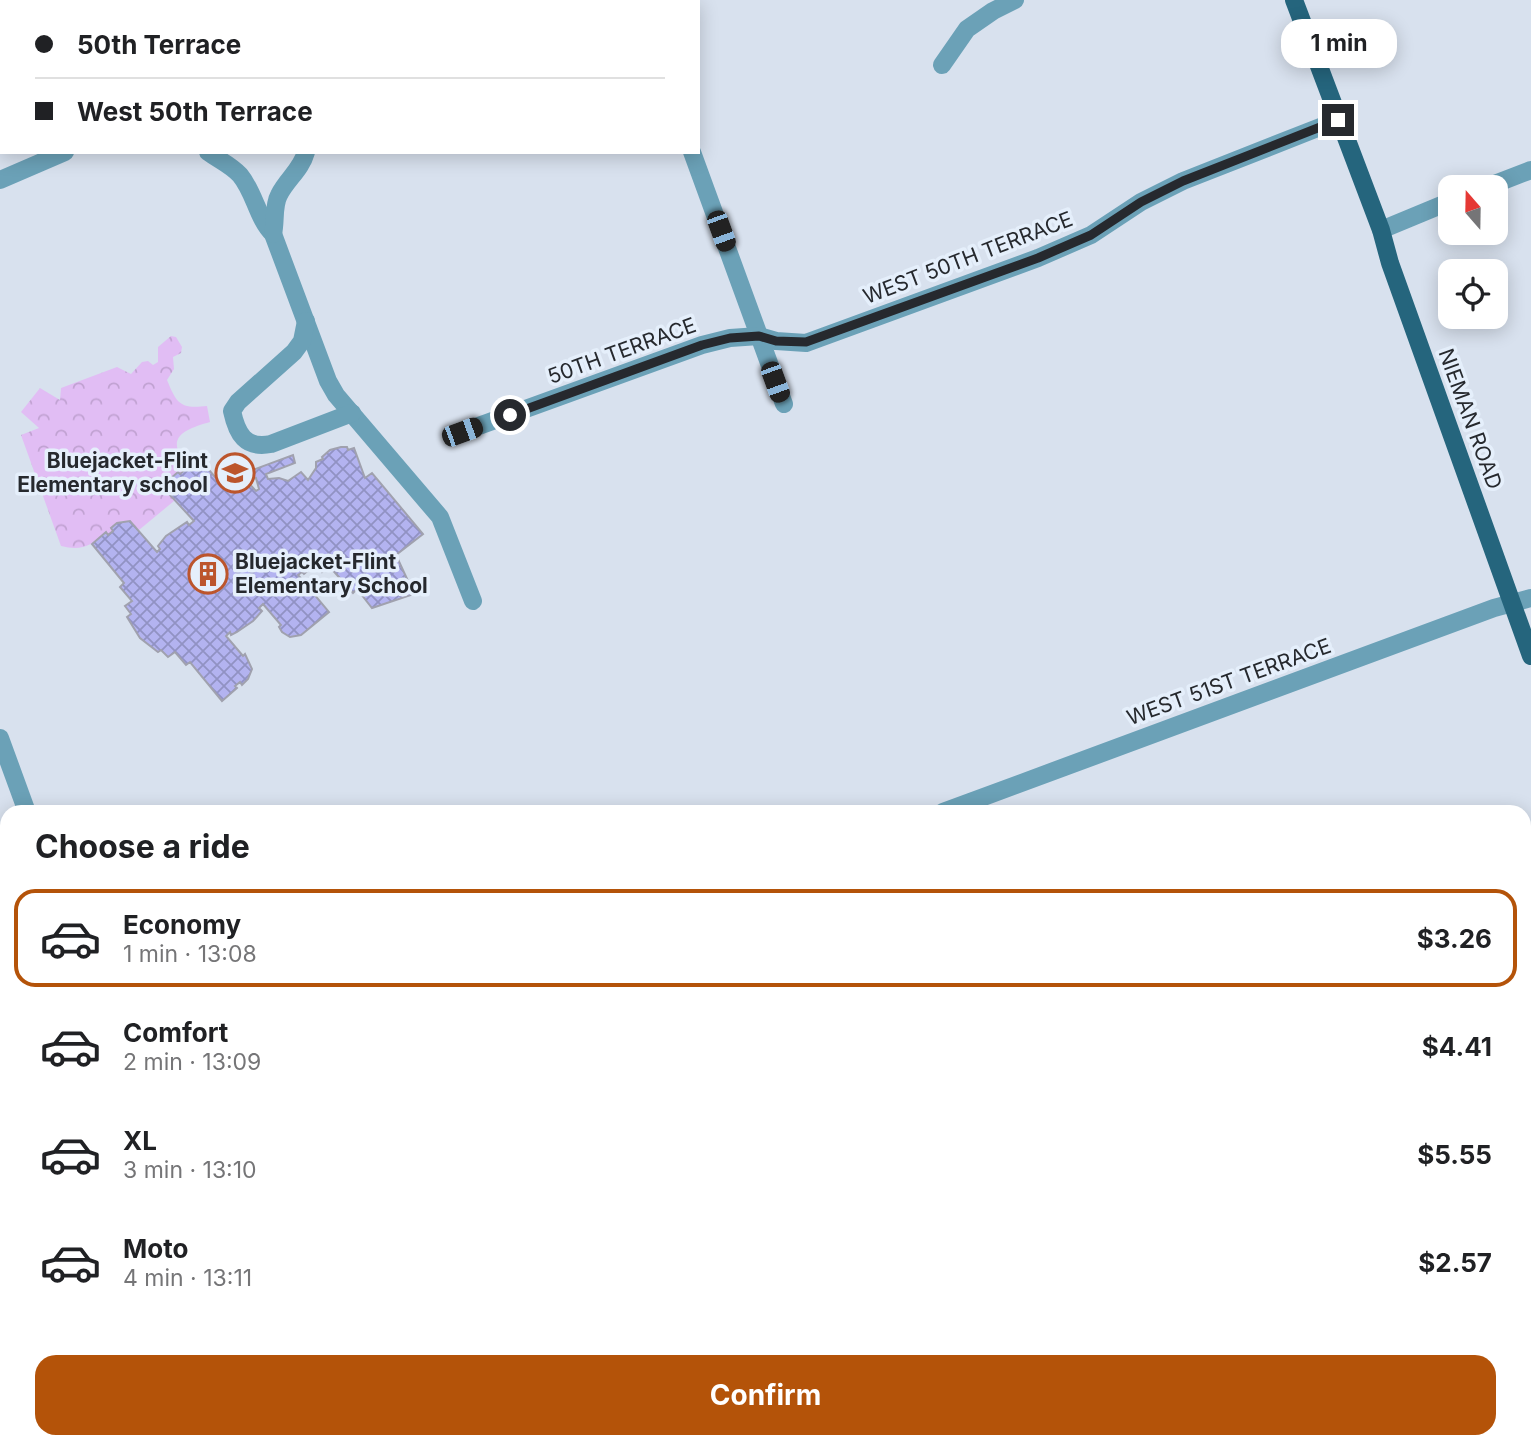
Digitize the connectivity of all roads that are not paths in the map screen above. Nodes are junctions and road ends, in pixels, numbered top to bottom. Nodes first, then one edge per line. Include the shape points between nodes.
1 (1015, 0) edge
2 (1294, 0) edge
3 (942, 65) dead end
4 (1338, 120) junction
5 (60, 154) edge
6 (212, 154) edge
7 (306, 154) edge
8 (693, 154) edge
9 (1531, 170) edge
10 (1508, 179) edge
11 (0, 180) edge
12 (1438, 206) edge
13 (1381, 230) junction
14 (273, 233) junction
15 (306, 321) junction
16 (759, 336) junction
17 (783, 404) dead end
18 (352, 413) junction
19 (462, 432) dead end
20 (1531, 598) edge
21 (473, 601) dead end
22 (1511, 602) junction
23 (1531, 656) edge
24 (0, 738) edge
25 (24, 805) edge
26 (962, 805) edge

1 - 3 street via 967,29
2 - 4 main road, NIEMAN ROAD
4 - 13 main road, NIEMAN ROAD
4 - 16 street, WEST 50TH TERRACE via 1183,181 1091,235 1038,258 806,342
5 - 11 street
6 - 14 street via 240,175
7 - 14 street via 279,196
8 - 16 street
9 - 10 street
12 - 13 street
13 - 22 main road, NIEMAN ROAD
14 - 15 street
15 - 18 street via 328,381
15 - 18 street via 294,352 232,411 240,434 249,443 271,444
16 - 17 street
16 - 19 street, 50TH TERRACE via 702,345
18 - 21 street via 440,517
20 - 22 street, WEST 51ST TERRACE
22 - 23 main road, NIEMAN ROAD
22 - 26 street, WEST 51ST TERRACE
24 - 25 street

